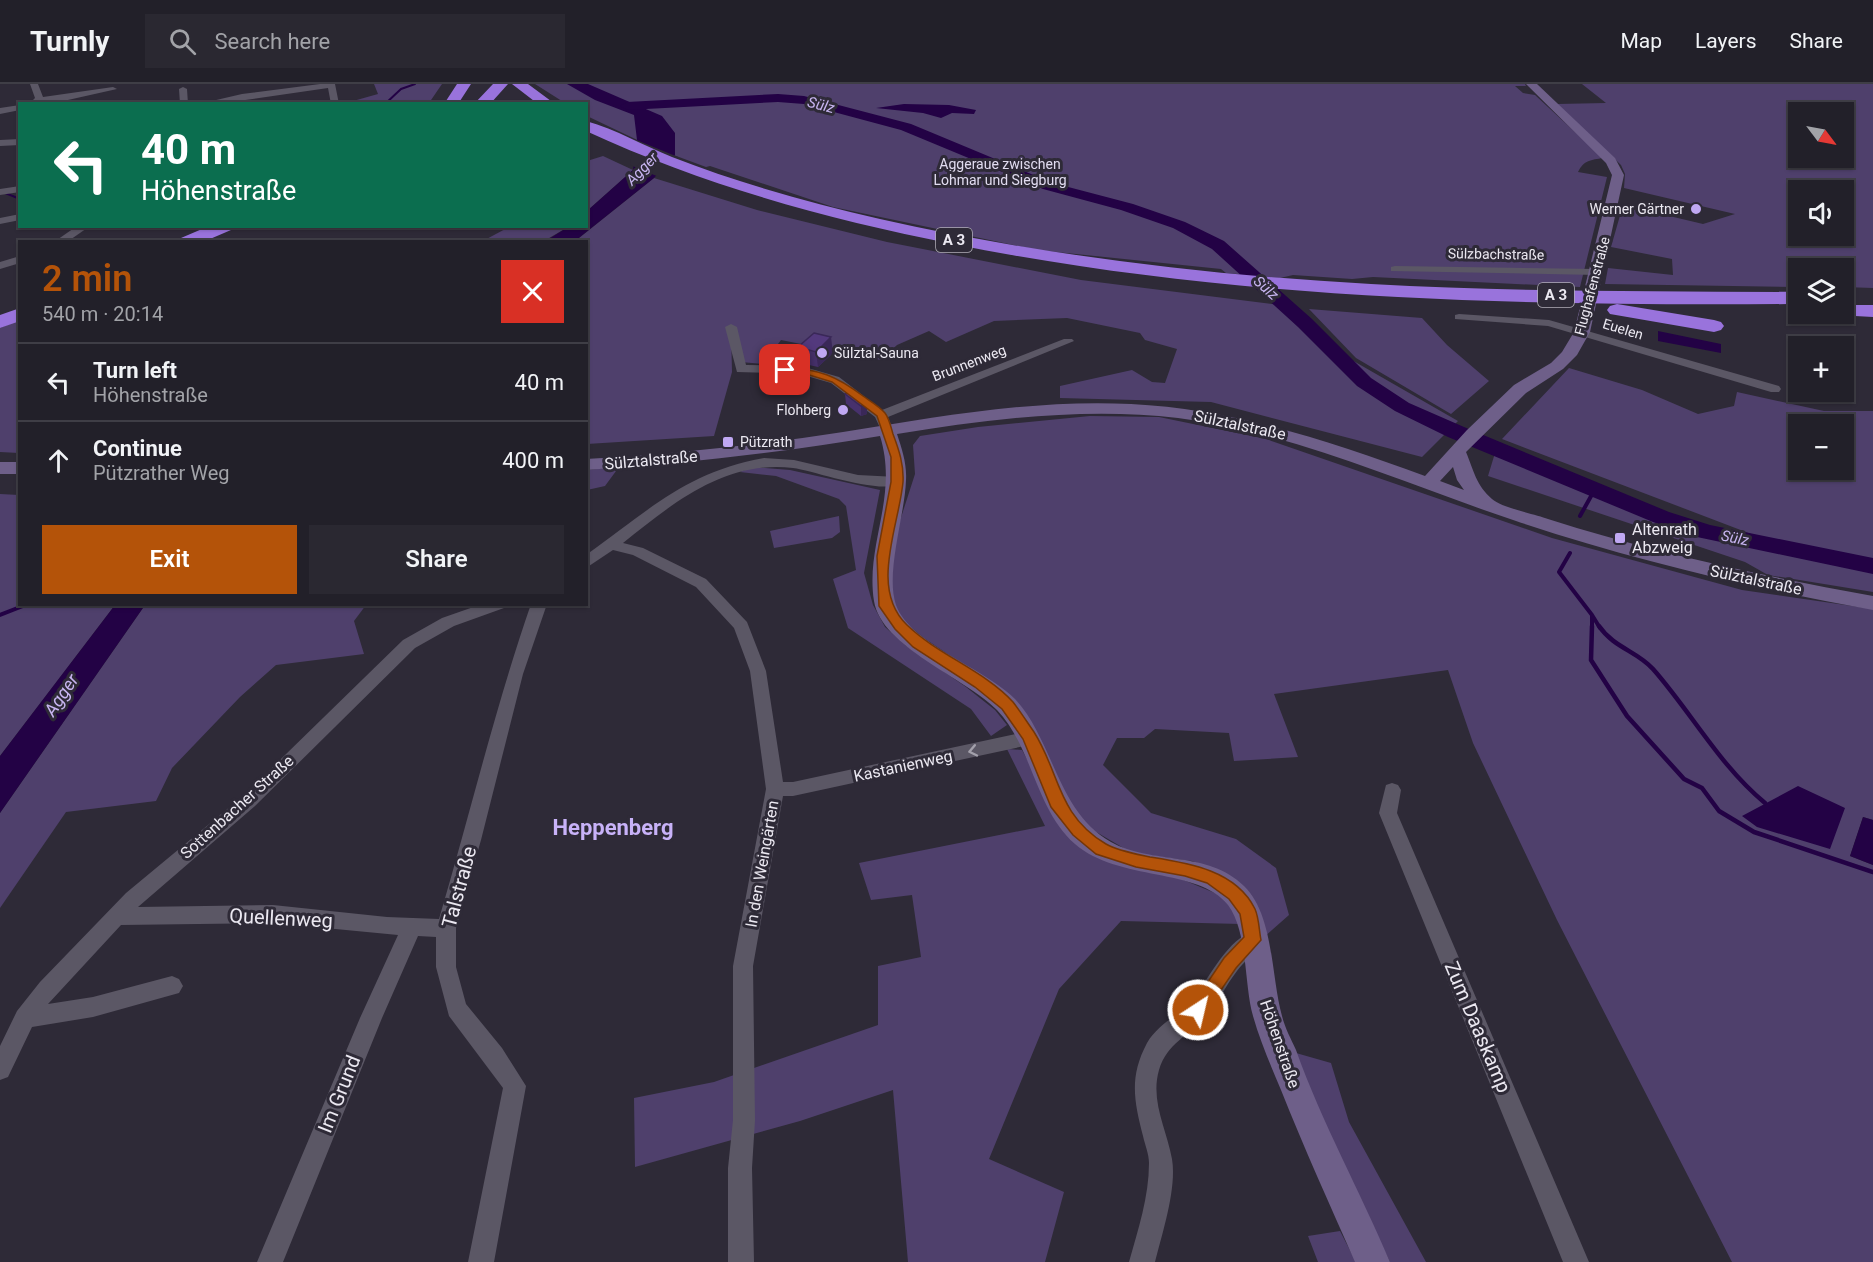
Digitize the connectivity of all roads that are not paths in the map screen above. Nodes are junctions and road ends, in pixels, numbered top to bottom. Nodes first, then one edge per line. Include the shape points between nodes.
1 (34, 84) edge
2 (464, 84) edge
3 (499, 84) edge
4 (519, 84) edge
5 (1531, 84) edge
6 (331, 85) edge
7 (183, 89) dead end
8 (114, 90) edge
9 (39, 102) edge
10 (184, 102) edge
11 (220, 102) edge
12 (335, 102) edge
13 (452, 102) edge
14 (483, 102) edge
15 (522, 102) edge
16 (545, 102) edge
17 (18, 107) edge
18 (0, 111) edge
19 (588, 127) edge
20 (599, 140) edge
21 (0, 143) edge
22 (18, 146) edge
23 (18, 146) edge
24 (0, 148) edge
25 (700, 179) junction
26 (16, 189) edge
27 (0, 192) edge
28 (18, 217) edge
29 (0, 221) edge
30 (82, 228) edge
31 (220, 228) edge
32 (231, 228) edge
33 (62, 240) edge
34 (192, 240) edge
35 (204, 240) edge
36 (18, 260) edge
37 (0, 266) edge
38 (1395, 269) dead end
39 (1596, 277) junction
40 (1319, 293) junction
41 (1788, 298) edge
42 (1854, 298) edge
43 (1873, 299) edge
44 (1606, 308) junction
45 (18, 310) edge
46 (1788, 310) edge
47 (1854, 311) edge
48 (1873, 311) edge
49 (18, 315) edge
50 (0, 317) edge
51 (1459, 317) dead end
52 (0, 321) edge
53 (1584, 326) junction
54 (1714, 326) dead end
55 (731, 327) dead end
56 (1062, 346) dead end
57 (1775, 389) dead end
58 (884, 423) junction
59 (1470, 438) junction
60 (588, 465) edge
61 (0, 468) edge
62 (18, 468) edge
63 (897, 482) junction
64 (1428, 483) junction
65 (1487, 504) junction
66 (612, 545) junction
67 (588, 562) edge
68 (1873, 603) edge
69 (493, 606) edge
70 (538, 606) edge
71 (1029, 738) junction
72 (775, 789) junction
73 (1392, 790) dead end
74 (117, 916) junction
75 (412, 927) junction
76 (446, 928) junction
77 (1253, 940) junction
78 (172, 986) dead end
79 (25, 1018) junction
80 (0, 1069) edge
81 (270, 1262) edge
82 (480, 1262) edge
83 (741, 1262) edge
84 (1142, 1262) edge
85 (1373, 1262) edge
86 (1576, 1262) edge

1 - 9 street
2 - 13 highway
3 - 14 highway
3 - 15 highway
4 - 16 highway
5 - 39 main road, Flughafenstraße via 1617,171 1618,183
6 - 11 street
6 - 12 street
7 - 10 street
8 - 9 street
17 - 18 street
19 - 20 highway, A 3
20 - 25 highway, A 3
21 - 22 street
23 - 24 street
25 - 40 highway, A 3 via 942,237 1077,261
25 - 40 highway, A 3 via 793,214 951,250 1089,274 1227,291
26 - 27 street
28 - 29 street
30 - 33 street
31 - 34 highway
32 - 35 highway
36 - 37 street
38 - 39 street, Sülzbachstraße
39 - 53 main road, Flughafenstraße
40 - 41 highway, A 3
40 - 44 highway, A 3 via 1479,306
42 - 43 highway
44 - 46 highway, A 3
44 - 54 highway
45 - 50 highway
47 - 48 highway
49 - 52 highway
51 - 53 street, Euelen
53 - 57 street, Euelen
53 - 59 main road, Flughafenstraße via 1569,355 1520,390
55 - 58 street via 741,369 801,370 836,380
56 - 58 street, Brunnenweg via 928,395
58 - 60 main road, Sülztalstraße via 772,447
58 - 63 main road, Höhenstraße via 896,457
58 - 64 main road, Sülztalstraße via 1041,409 1146,409 1217,418 1285,433
59 - 64 main road
59 - 65 main road via 1466,480
61 - 62 main road
63 - 66 street via 863,481 793,464 746,465 684,490
63 - 71 main road, Höhenstraße via 883,556 885,606 918,644 1007,705
64 - 65 main road, Sülztalstraße
65 - 68 main road, Sülztalstraße via 1582,537 1677,563
66 - 67 street
66 - 72 street, In den Weingärten via 638,551 701,583 741,626 758,671
69 - 74 street, Sottenbacher Straße via 448,622 409,644 249,801
70 - 76 street, Talstraße via 515,674
71 -> 72 street, Kastanienweg via 793,789
71 - 77 main road, Höhenstraße via 1056,803 1078,831 1102,849 1136,861 1213,878 1235,894 1248,912
72 - 83 street, In den Weingärten via 744,966
73 - 86 street, Zum Daaskamp via 1388,813
74 - 75 street, Quellenweg via 273,914
74 - 79 street, Sottenbacher Straße
75 - 76 street, Quellenweg
75 - 81 street, Im Grund
76 - 82 street, Talstraße via 446,968 457,1009 515,1086
77 - 84 street via 1230,963 1198,1010 1156,1049 1147,1072 1145,1099 1161,1161 1157,1204
77 - 85 main road, Höhenstraße via 1268,1016 1310,1124
78 - 79 street via 93,1007
79 - 80 street, Sottenbacher Straße

